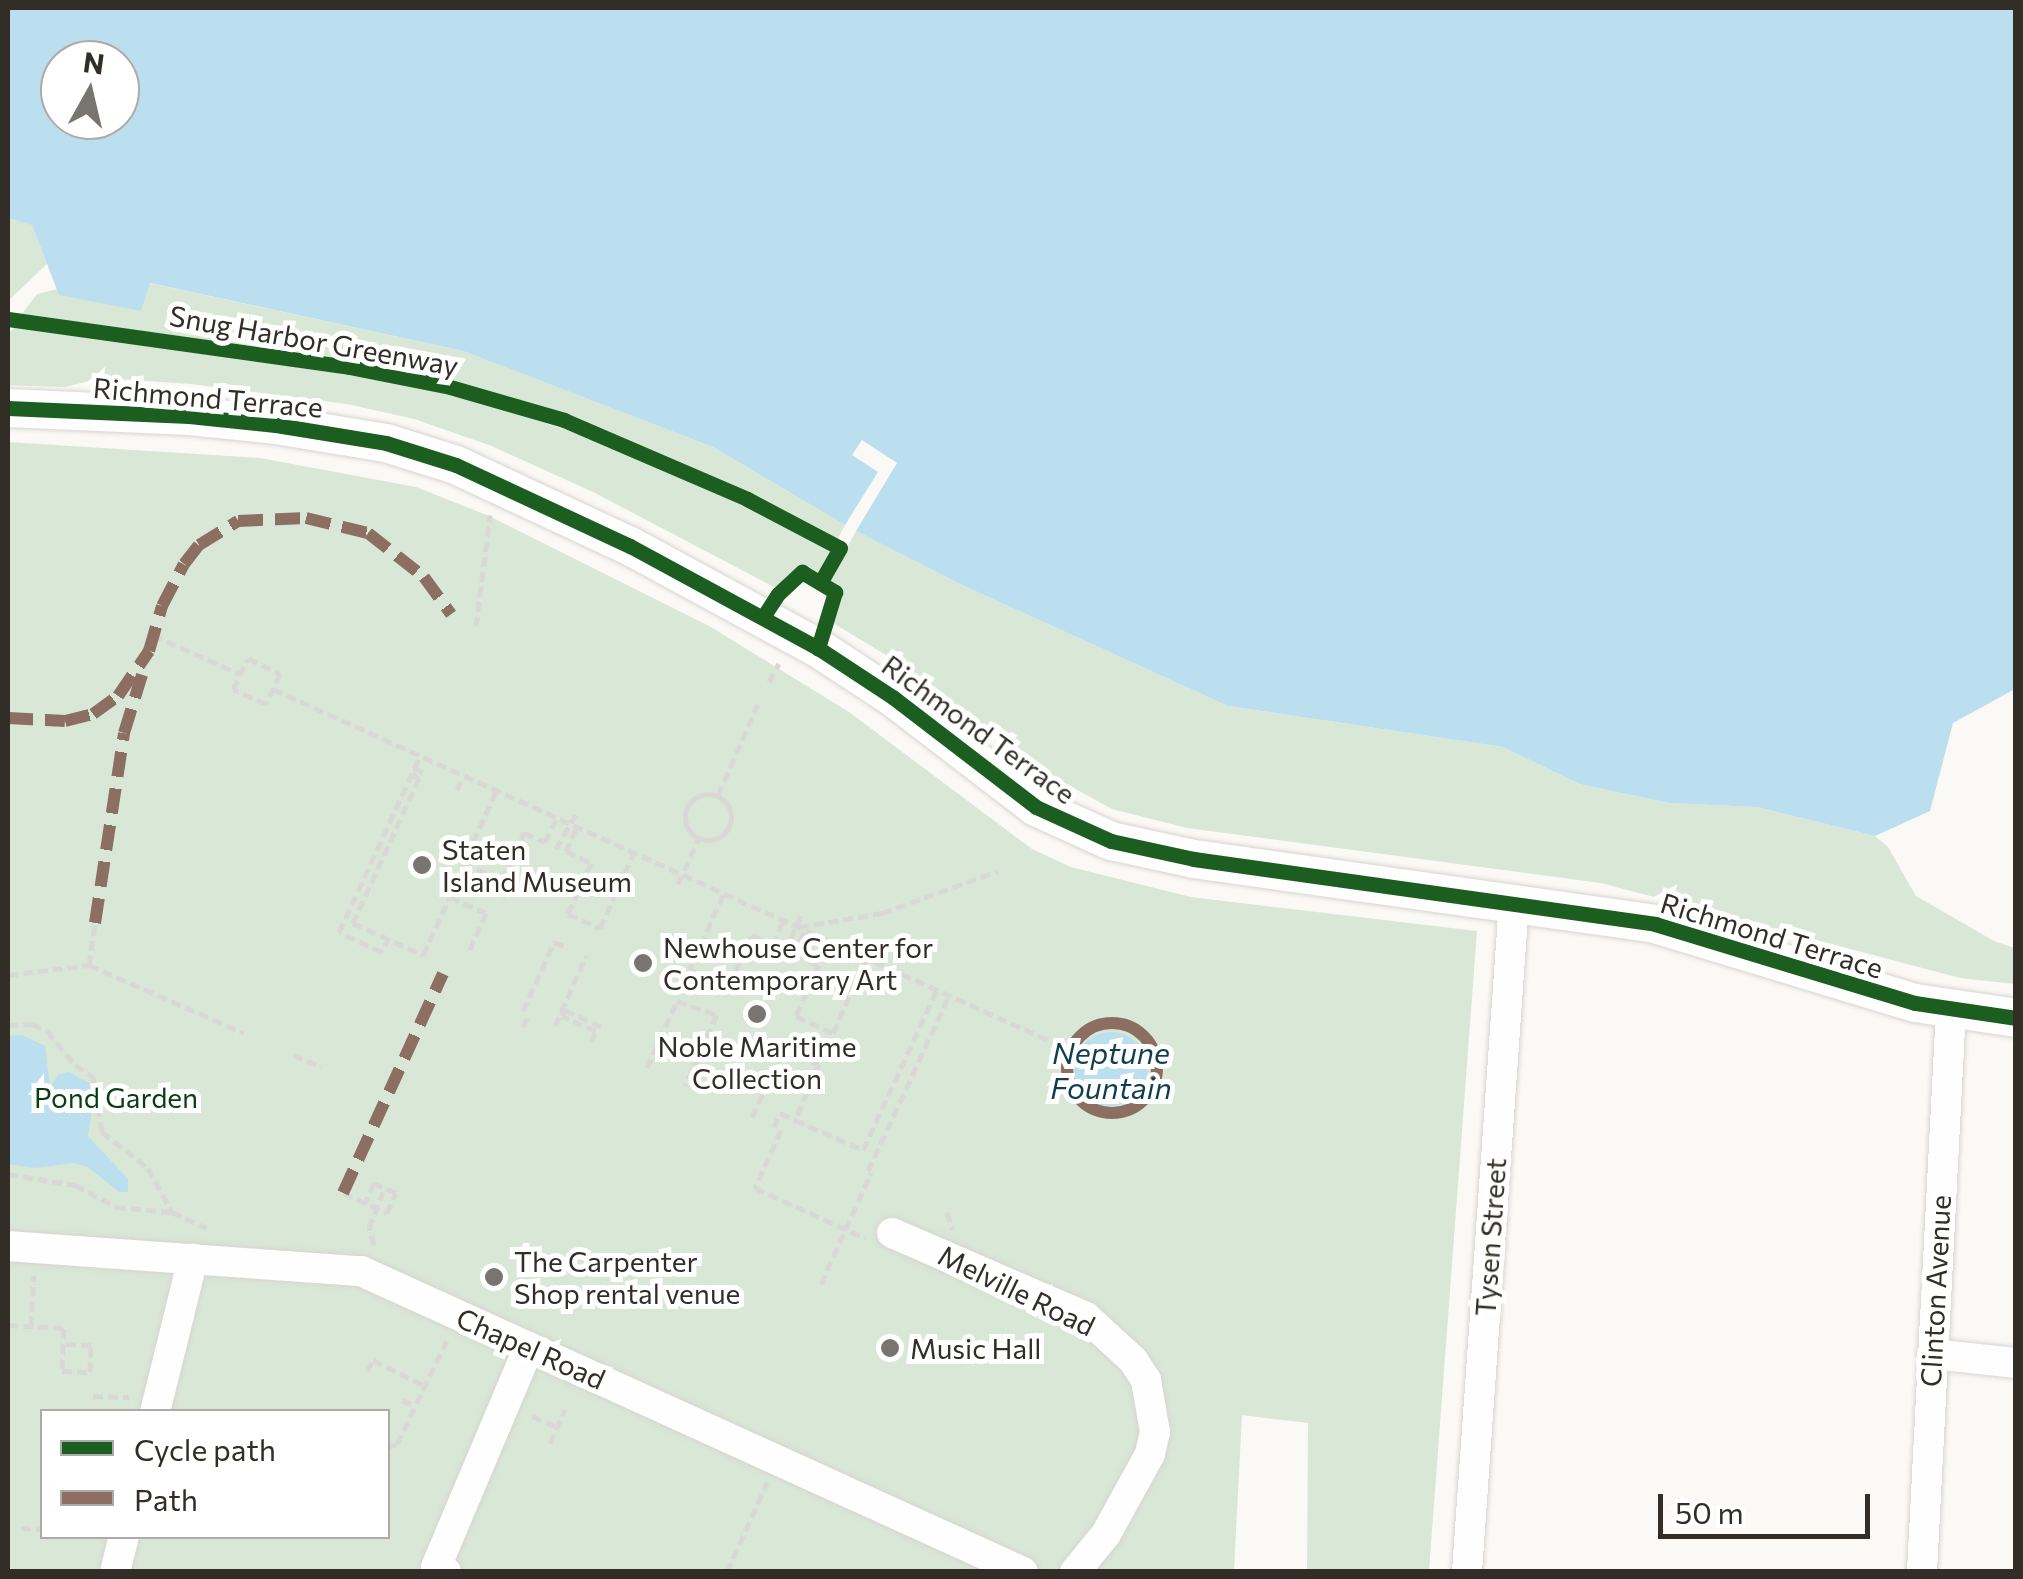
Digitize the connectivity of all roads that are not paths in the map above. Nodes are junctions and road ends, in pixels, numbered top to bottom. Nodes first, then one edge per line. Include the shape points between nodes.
1 (8, 408) edge
2 (1514, 902) junction
3 (1951, 1010) junction
4 (2016, 1018) edge
5 (885, 1238) road end
6 (21, 1247) edge
7 (193, 1260) junction
8 (528, 1348) junction
9 (1932, 1354) junction
10 (2016, 1363) edge
11 (146, 1405) edge
12 (123, 1539) edge
13 (116, 1568) dead end
14 (446, 1572) edge
15 (1023, 1572) edge
16 (1075, 1572) edge
17 (1467, 1572) edge
18 (1922, 1572) edge

1 - 2 main road, Richmond Terrace via 189,416 386,443 520,492 771,606 822,635 1036,807 1091,834 1194,859
2 - 3 main road, Richmond Terrace via 1678,928
2 - 17 street, Tysen Street
3 - 4 main road, Richmond Terrace
3 - 9 street, Clinton Avenue
5 - 16 street, Melville Road via 1086,1318 1146,1380 1155,1432 1150,1454 1106,1534
6 - 7 street, Chapel Road
7 - 8 street, Chapel Road via 361,1271
7 - 11 street
8 - 14 street via 436,1567
8 - 15 street, Chapel Road
9 - 10 street
9 - 18 street, Clinton Avenue
12 - 13 street

